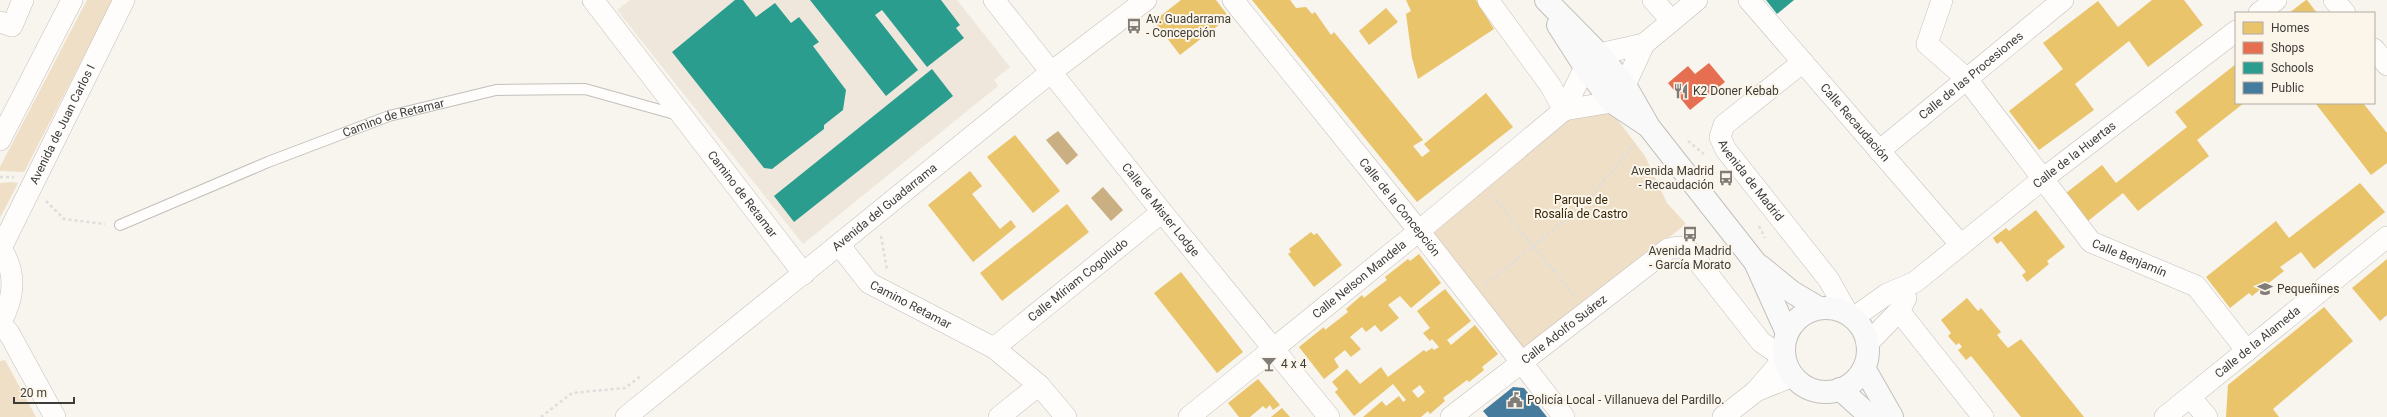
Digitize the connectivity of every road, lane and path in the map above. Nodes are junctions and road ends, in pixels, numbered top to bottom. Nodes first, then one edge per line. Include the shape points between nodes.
1 (23, 0) edge
2 (72, 0) edge
3 (124, 0) edge
4 (594, 0) edge
5 (994, 0) edge
6 (1146, 0) edge
7 (1233, 0) edge
8 (1488, 0) edge
9 (1542, 0) edge
10 (1546, 0) edge
11 (1654, 0) edge
12 (1697, 0) edge
13 (1749, 0) edge
14 (1942, 0) edge
15 (2063, 0) edge
16 (2276, 0) edge
17 (2334, 0) edge
18 (2260, 12) edge
19 (2344, 12) edge
20 (1671, 20) junction
21 (0, 22) edge
22 (2235, 32) edge
23 (1644, 44) junction
24 (2375, 50) edge
25 (1592, 60) junction
26 (1802, 62) junction
27 (2387, 65) edge
28 (1050, 73) junction
29 (1966, 78) junction
30 (1619, 93) junction
31 (1564, 110) junction
32 (680, 115) junction
33 (1649, 127) junction
34 (1685, 138) dead end
35 (0, 140) edge
36 (1879, 151) junction
37 (1707, 157) dead end
38 (2044, 178) junction
39 (1481, 180) junction
40 (31, 185) junction
41 (1162, 212) junction
42 (870, 221) junction
43 (120, 225) joint
44 (1758, 225) dead end
45 (1420, 231) junction
46 (2387, 237) edge
47 (1767, 244) dead end
48 (840, 246) junction
49 (1533, 246) junction
50 (1961, 246) junction
51 (0, 248) edge
52 (1755, 262) junction
53 (887, 272) dead end
54 (804, 274) junction
55 (1915, 282) junction
56 (1470, 296) junction
57 (1819, 308) junction
58 (1899, 311) junction
59 (1587, 312) junction
60 (1851, 316) junction
61 (0, 323) edge
62 (1787, 333) junction
63 (1867, 344) junction
64 (994, 348) junction
65 (1272, 349) junction
66 (2247, 351) junction
67 (1522, 362) junction
68 (1789, 367) junction
69 (1864, 368) junction
70 (644, 374) dead end
71 (1039, 385) junction
72 (1840, 390) junction
73 (2191, 398) junction
74 (637, 414) edge
75 (1733, 414) edge
76 (55, 417) edge
77 (541, 417) edge
78 (999, 417) edge
79 (1066, 417) edge
80 (1189, 417) edge
81 (1329, 417) edge
82 (1450, 417) edge
83 (1564, 417) edge
84 (1871, 417) edge
85 (1892, 417) edge
86 (1983, 417) edge
87 (2165, 417) edge
88 (2207, 417) edge

1 - 21 street via 12,26
2 - 35 street
3 - 40 street, Avenida de Juan Carlos I
4 - 32 street, Camino de Retamar
5 - 28 street, Calle de Mister Lodge
6 - 28 street, Avenida del Guadarrama
7 - 45 street, Calle de la Concepción
8 - 31 street via 1550,85
9 - 25 main road
10 - 25 main road
11 - 20 street
12 - 20 street
13 - 26 street, Calle Recaudación
14 - 29 street, Calle Benjamín via 1927,44
15 - 29 street, Calle de las Procesiones
16 - 18 street
17 - 19 street
20 - 23 street
22 - 38 street, Calle de la Huertas
23 - 25 street
23 - 30 street
24 - 27 street
25 - 30 main road
25 - 31 street
26 - 36 street, Calle Recaudación
26 - 60 street, Avenida de Madrid via 1724,125 1720,137 1726,150 1830,280
28 - 41 street, Calle de Mister Lodge
28 - 42 street, Avenida del Guadarrama
29 - 36 street, Calle de las Procesiones
29 - 38 street, Calle Benjamín
30 - 31 street
30 - 33 main road
31 - 39 street, Calle Nelson Mandela
32 - 43 lane, Camino de Retamar via 585,88 496,90 389,116 268,162
32 - 54 street, Camino de Retamar
33 - 49 path via 1584,205
33 - 52 main road
34 - 37 path
36 - 50 street, Calle Recaudación
38 - 50 street, Calle de la Huertas
38 - 66 street, Calle Benjamín via 2092,242 2196,286
39 - 45 street, Calle Nelson Mandela
39 - 49 path
40 - 43 path via 64,218
40 - 51 street, Avenida de Juan Carlos I
41 - 64 street, Calle Míriam Cogolludo
41 - 65 street, Calle de Mister Lodge
42 - 48 street, Avenida del Guadarrama
42 - 53 path via 882,237
44 - 47 path
45 - 56 street, Calle de la Concepción
45 - 65 street, Calle Nelson Mandela
46 - 66 street, Calle de la Alameda
48 - 54 street, Avenida del Guadarrama
48 - 64 street, Camino Retamar via 869,283
49 - 56 path
49 - 59 path
50 - 55 street, Calle de la Huertas
51 - 61 street via 13,278 8,310
52 - 57 main road via 1792,292
52 - 62 main road
54 - 74 street, Avenida del Guadarrama
55 - 58 street, Calle de la Huertas
55 - 60 street, Calle de la Huertas via 1887,294
56 - 67 street, Calle de la Concepción
57 - 60 main road via 1834,309
57 - 62 main road via 1800,317
58 - 63 street, Calle de la Huertas
58 - 86 street
59 - 67 street, Calle Adolfo Suárez
59 - 68 street, Calle Adolfo Suárez via 1668,249 1686,247 1761,342
60 - 63 main road via 1865,334
61 - 76 street via 9,333
62 - 68 main road via 1784,345
63 - 69 main road via 1868,356
64 - 71 street, Camino Retamar
65 - 80 street, Calle Nelson Mandela
65 - 81 street, Calle de Mister Lodge
66 - 73 street, Calle de la Alameda
67 - 82 street, Calle Adolfo Suárez
67 - 83 street, Calle de la Concepción
68 - 72 main road via 1802,385 1814,391
68 - 75 street via 1756,391
69 - 72 main road via 1858,377
69 - 85 main road
70 - 77 path via 625,388 572,393
71 - 78 street
71 - 79 street, Camino Retamar
72 - 84 main road
73 - 87 street, Calle de la Alameda
73 - 88 street

